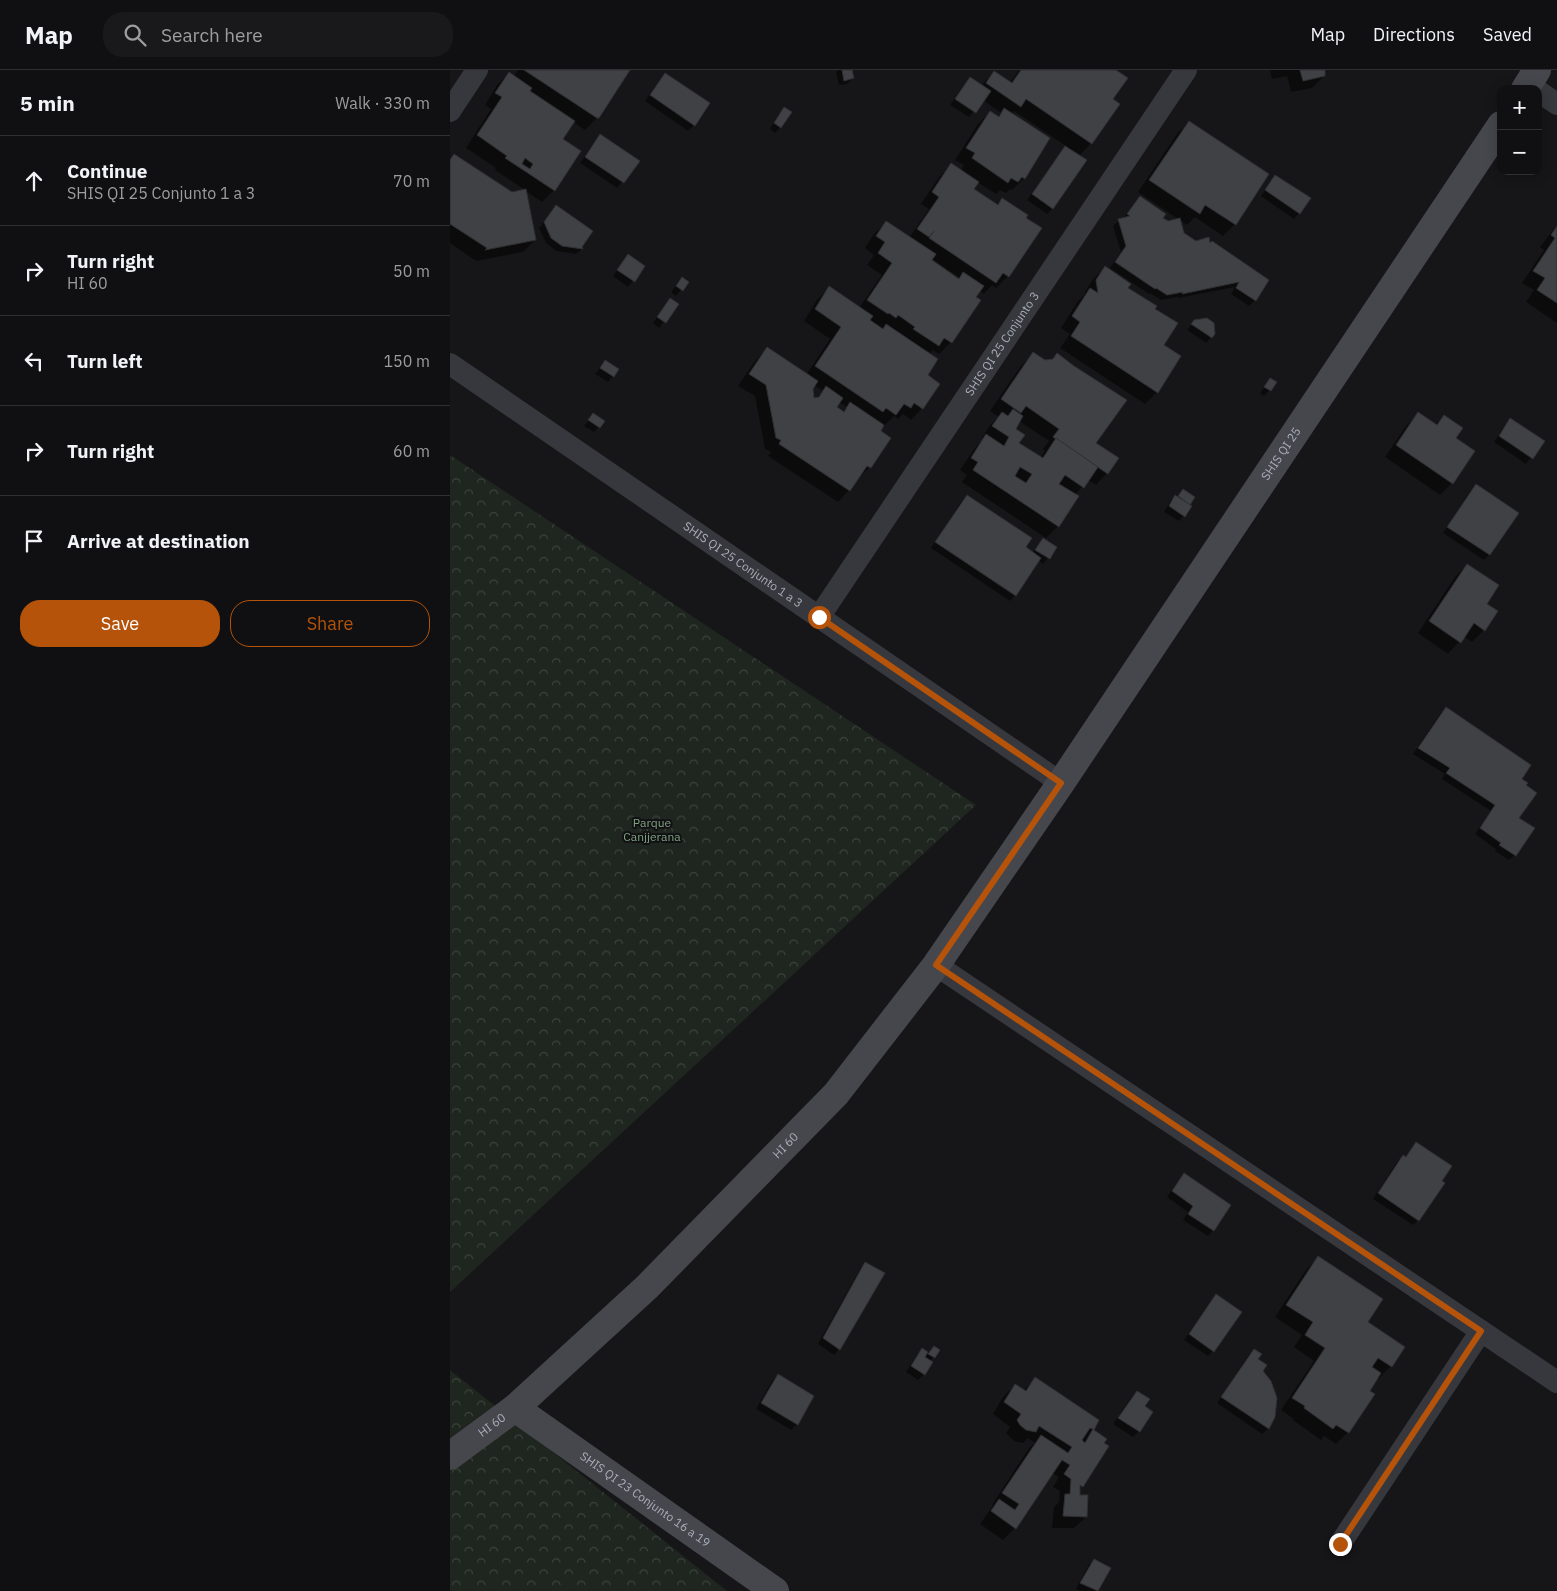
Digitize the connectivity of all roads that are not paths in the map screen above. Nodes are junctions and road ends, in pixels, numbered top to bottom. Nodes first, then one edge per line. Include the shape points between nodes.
1 (477, 70) edge
2 (1186, 70) edge
3 (1542, 93) edge
4 (1557, 104) edge
5 (450, 112) edge
6 (1498, 130) edge
7 (450, 364) edge
8 (819, 617) junction
9 (1061, 783) junction
10 (936, 965) junction
11 (1481, 1331) junction
12 (1557, 1382) edge
13 (515, 1408) junction
14 (450, 1456) edge
15 (1340, 1544) dead end
16 (775, 1591) edge

1 - 5 street
2 - 8 street, SHIS QI 25 Conjunto 3
3 - 4 street
6 - 9 street, SHIS QI 25
7 - 8 street, SHIS QI 25 Conjunto 1 a 3
8 - 9 street, SHIS QI 25 Conjunto 1 a 3
9 - 10 street, HI 60
10 - 11 street
10 - 13 street, HI 60 via 836,1094 647,1287
11 - 12 street
11 - 15 street
13 - 14 street, HI 60
13 - 16 street, SHIS QI 23 Conjunto 16 a 19

